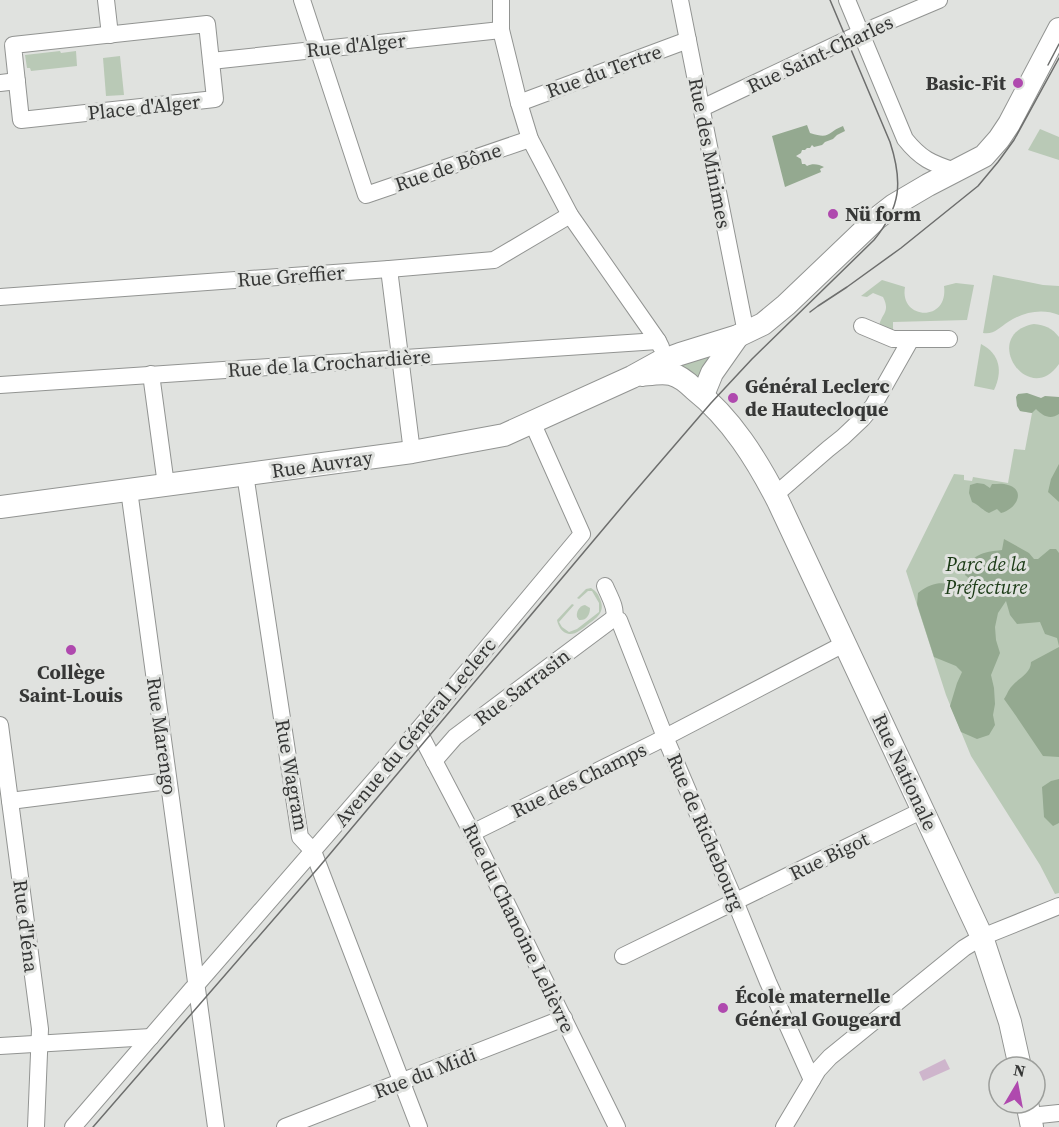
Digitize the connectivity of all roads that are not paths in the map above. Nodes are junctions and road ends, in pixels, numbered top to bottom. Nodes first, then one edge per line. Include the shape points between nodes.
1 (106, 0) edge
2 (303, 0) edge
3 (501, 0) edge
4 (680, 0) edge
5 (847, 0) edge
6 (939, 0) edge
7 (1059, 29) edge
8 (501, 30) junction
9 (861, 33) junction
10 (110, 35) junction
11 (688, 40) junction
12 (318, 49) junction
13 (211, 61) junction
14 (17, 81) junction
15 (0, 83) edge
16 (519, 102) junction
17 (702, 108) junction
18 (530, 139) junction
19 (955, 171) junction
20 (570, 215) junction
21 (389, 269) junction
22 (0, 297) edge
23 (862, 326) dead end
24 (749, 331) junction
25 (911, 339) junction
26 (949, 339) dead end
27 (400, 358) junction
28 (651, 364) junction
29 (151, 374) junction
30 (0, 385) edge
31 (703, 395) junction
32 (532, 423) junction
33 (412, 452) junction
34 (245, 474) junction
35 (166, 485) junction
36 (129, 490) junction
37 (772, 490) junction
38 (0, 507) edge
39 (605, 586) dead end
40 (614, 618) junction
41 (844, 644) junction
42 (0, 725) edge
43 (418, 730) junction
44 (665, 737) junction
45 (434, 761) junction
46 (168, 781) junction
47 (10, 801) junction
48 (923, 810) junction
49 (472, 833) junction
50 (313, 851) junction
51 (735, 901) junction
52 (1059, 906) edge
53 (982, 938) junction
54 (623, 956) dead end
55 (196, 986) junction
56 (564, 1018) junction
57 (151, 1037) junction
58 (40, 1044) junction
59 (0, 1046) edge
60 (1017, 1055) edge
61 (812, 1080) junction
62 (402, 1081) junction
63 (36, 1127) edge
64 (73, 1127) edge
65 (216, 1127) edge
66 (285, 1127) edge
67 (419, 1127) edge
68 (616, 1127) edge
69 (784, 1127) edge

1 - 10 street
2 - 12 street
3 - 8 street
4 - 11 street, Rue des Minimes
5 - 9 street
6 - 9 street, Rue Saint-Charles
7 - 19 main road via 999,139 984,156
8 - 12 street, Rue d'Alger
8 - 16 street
9 - 17 street, Rue Saint-Charles
9 - 19 street via 911,148 927,161
10 - 13 street, Place d'Alger via 207,24
10 - 14 street, Place d'Alger via 13,45
11 - 16 street, Rue du Tertre
11 - 17 street, Rue des Minimes
12 - 13 street, Rue d'Alger
12 - 18 street, Rue de Bône via 366,195
13 - 14 street, Place d'Alger via 215,99 55,117 21,120
14 - 15 street
16 - 18 street
17 - 24 street, Rue des Minimes
18 - 20 street
19 - 24 main road via 885,212 786,305
20 - 21 street, Rue Greffier via 494,260
20 - 28 street
21 - 22 street, Rue Greffier
21 - 27 street
23 - 25 street via 893,339
24 - 28 main road, Rue Auvray
24 - 31 main road via 712,373
25 - 26 street
25 - 37 street via 862,419
27 - 28 street, Rue de la Crochardière
27 - 29 street, Rue de la Crochardière
27 - 33 street
28 - 31 main road, Rue Nationale
28 - 32 main road, Rue Auvray
29 - 30 street, Rue de la Crochardière
29 - 35 street
31 - 37 main road, Rue Nationale via 728,421
32 - 33 main road, Rue Auvray via 504,435
32 - 43 street, Avenue du Général Leclerc via 582,534
33 - 34 main road, Rue Auvray
34 - 35 main road, Rue Auvray
34 - 50 street, Rue Wagram via 300,837
35 - 36 main road, Rue Auvray
36 - 38 main road, Rue Auvray
36 - 46 street, Rue Marengo
37 - 41 main road, Rue Nationale
39 - 40 street, Rue de Richebourg
40 - 44 street, Rue de Richebourg via 619,620
40 - 45 street, Rue Sarrasin via 455,737
41 - 44 street, Rue des Champs
41 - 48 main road, Rue Nationale
42 - 47 street, Rue d'Iéna
43 - 45 street, Rue du Chanoine Lelièvre
43 - 50 street, Avenue du Général Leclerc
44 - 49 street, Rue des Champs
44 - 51 street, Rue de Richebourg
45 - 49 street, Rue du Chanoine Lelièvre
46 - 47 street
46 - 55 street, Rue Marengo
47 - 58 street, Rue d'Iéna
48 - 51 street, Rue Bigot
48 - 53 main road, Rue Nationale
49 - 56 street, Rue du Chanoine Lelièvre
50 - 55 street, Avenue du Général Leclerc
50 - 62 street, Rue Wagram
51 - 54 street, Rue Bigot
51 - 61 street, Rue de Richebourg
52 - 53 street
53 - 60 main road, Rue Nationale
53 - 61 street via 964,948 830,1058
55 - 57 street, Avenue du Général Leclerc
55 - 65 street, Rue Marengo
56 - 62 street, Rue du Midi
56 - 68 street, Rue du Chanoine Lelièvre
57 - 58 street
57 - 64 street, Avenue du Général Leclerc
58 - 59 street
58 - 63 street, Rue d'Iéna
61 - 69 street
62 - 66 street, Rue du Midi
62 - 67 street, Rue Wagram

